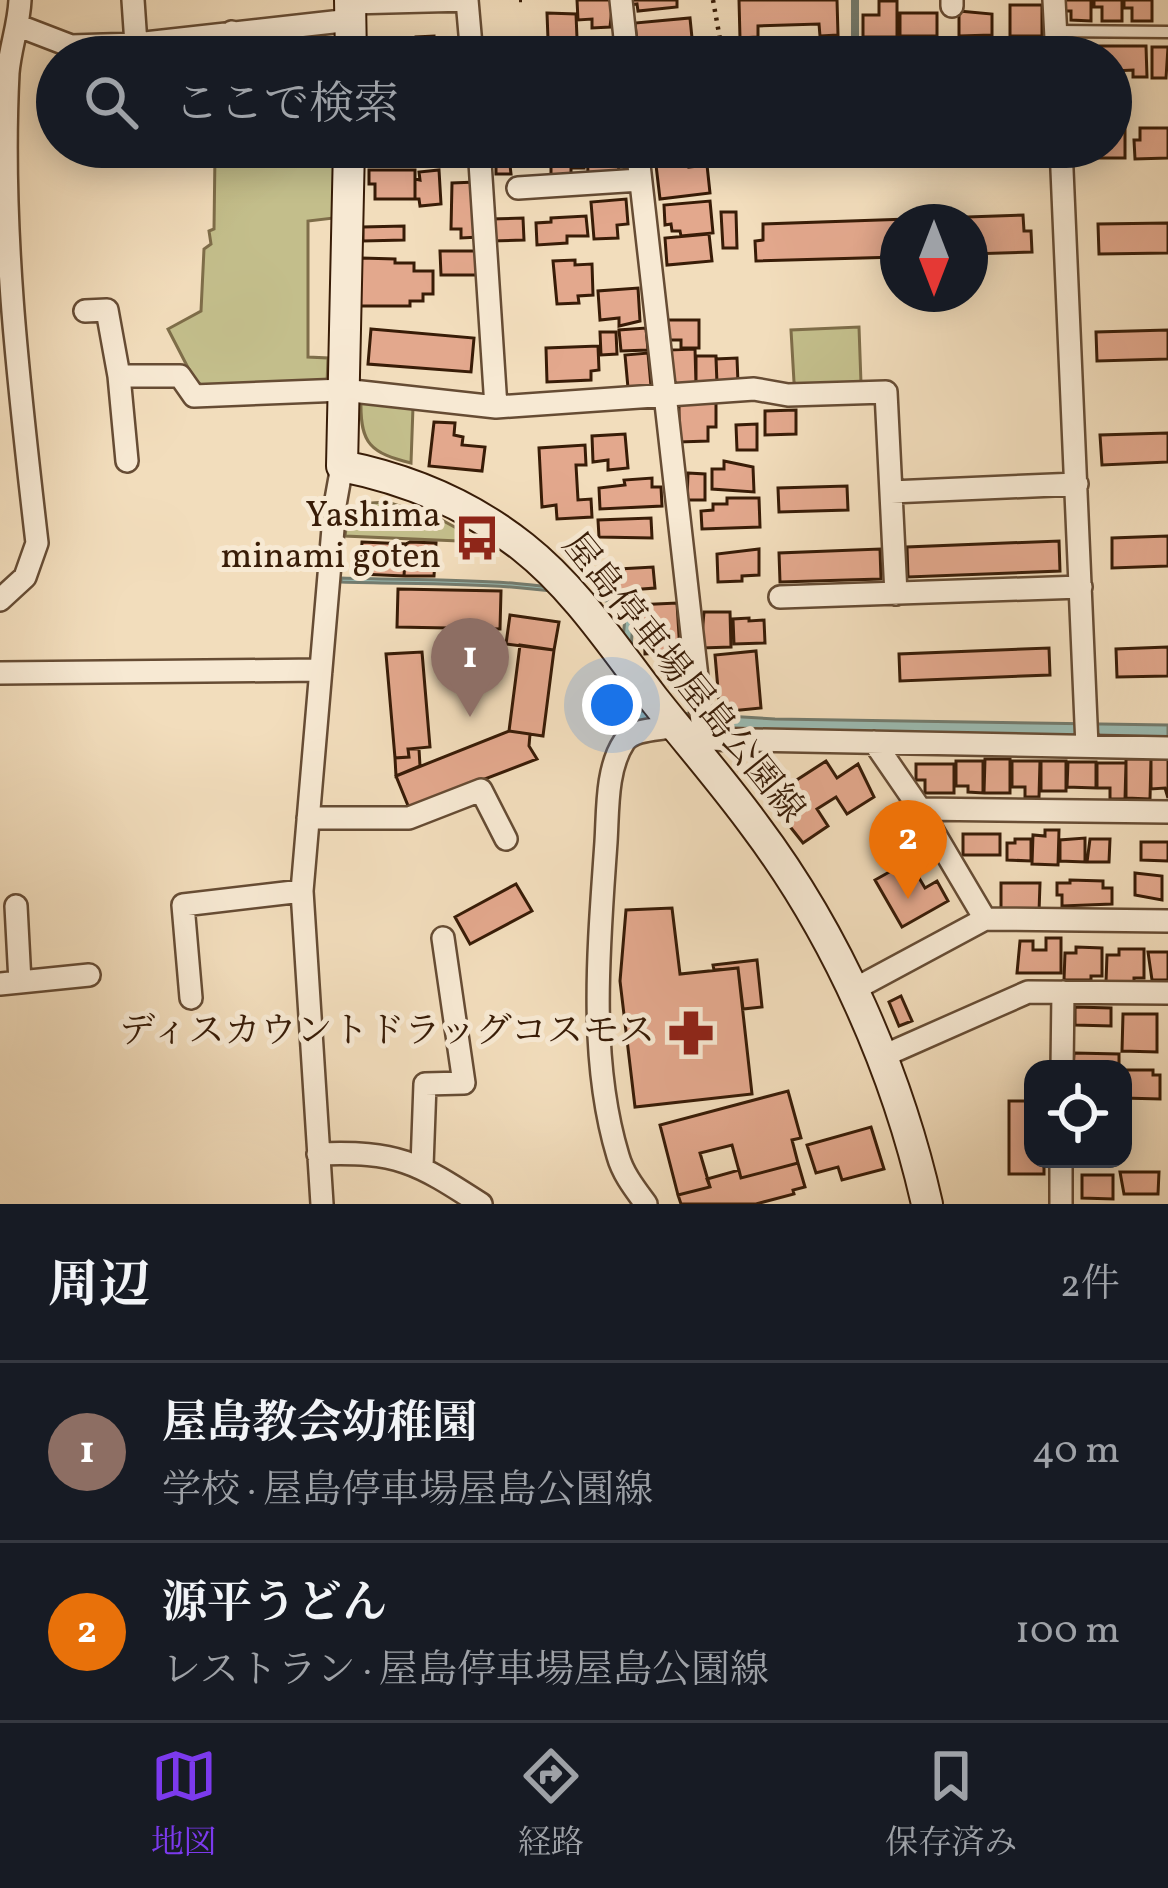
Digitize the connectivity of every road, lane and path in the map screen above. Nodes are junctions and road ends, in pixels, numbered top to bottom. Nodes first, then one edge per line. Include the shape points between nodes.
1 (20, 0) edge
2 (133, 0) edge
3 (621, 0) edge
4 (712, 0) edge
5 (1054, 0) edge
6 (350, 8) edge
7 (19, 26) junction
8 (1056, 31) junction
9 (232, 32) junction
10 (1168, 32) edge
11 (45, 36) edge
12 (135, 36) edge
13 (200, 36) edge
14 (232, 36) edge
15 (470, 36) edge
16 (625, 36) edge
17 (718, 36) edge
18 (1056, 36) edge
19 (348, 168) edge
20 (480, 168) edge
21 (639, 168) edge
22 (1062, 168) edge
23 (640, 180) junction
24 (518, 188) dead end
25 (5, 256) edge
26 (85, 311) dead end
27 (119, 376) junction
28 (343, 390) junction
29 (665, 394) junction
30 (496, 407) junction
31 (127, 461) dead end
32 (342, 466) junction
33 (1077, 484) junction
34 (891, 492) junction
35 (1082, 587) junction
36 (896, 594) junction
37 (780, 597) dead end
38 (0, 600) edge
39 (320, 670) junction
40 (0, 673) edge
41 (1086, 735) junction
42 (690, 737) junction
43 (874, 742) junction
44 (1168, 748) edge
45 (920, 809) junction
46 (1168, 812) edge
47 (308, 818) junction
48 (506, 839) dead end
49 (302, 891) junction
50 (16, 906) dead end
51 (985, 919) junction
52 (1168, 921) edge
53 (443, 938) dead end
54 (89, 974) dead end
55 (10, 983) edge
56 (853, 990) junction
57 (1063, 992) junction
58 (1168, 993) edge
59 (191, 998) dead end
60 (881, 1057) junction
61 (1062, 1060) edge
62 (318, 1154) junction
63 (422, 1166) junction
64 (1061, 1168) edge
65 (322, 1204) edge
66 (481, 1204) edge
67 (646, 1204) edge
68 (927, 1204) edge
69 (1061, 1204) edge

1 - 7 street
2 - 12 street
3 - 16 street
4 - 17 path
5 - 8 street
6 - 9 street
6 - 15 street via 467,0
7 - 11 street
7 - 25 street via 8,68
8 - 10 lane
8 - 18 street
9 - 13 street
9 - 14 street
19 - 28 main road
20 - 30 street
21 - 23 street
22 - 33 street
23 - 24 street
23 - 29 street
25 - 38 street via 37,543 25,577
26 - 27 street via 107,310
27 - 28 street via 180,376 194,396
27 - 31 street
28 - 30 street
28 - 32 main road
29 - 30 street
29 - 34 street via 886,392
29 - 42 street
32 - 39 street
32 - 42 main road, 屋島停車場屋島公園線 via 458,504 524,547
33 - 34 street
33 - 35 street
34 - 36 street
35 - 36 street
35 - 41 street
36 - 37 street
39 - 40 street
39 - 47 street
41 - 43 street
41 - 44 street
42 - 43 street
42 - 56 main road, 屋島停車場屋島公園線 via 785,871
42 - 67 street via 635,733 613,772 600,967 604,1088 619,1161
43 - 45 street
45 - 46 street
45 - 51 street
47 - 48 street via 409,818 482,790
47 - 49 street
49 - 59 street via 183,905
49 - 62 street
50 - 55 street
51 - 52 street
51 - 56 street
53 - 63 street via 464,1083 424,1084
54 - 55 street
56 - 60 main road, 屋島停車場屋島公園線
57 - 58 street
57 - 60 street via 1028,992
57 - 61 street
60 - 68 main road, 屋島停車場屋島公園線
62 - 63 street via 372,1154
62 - 65 street
63 - 66 street
64 - 69 street

